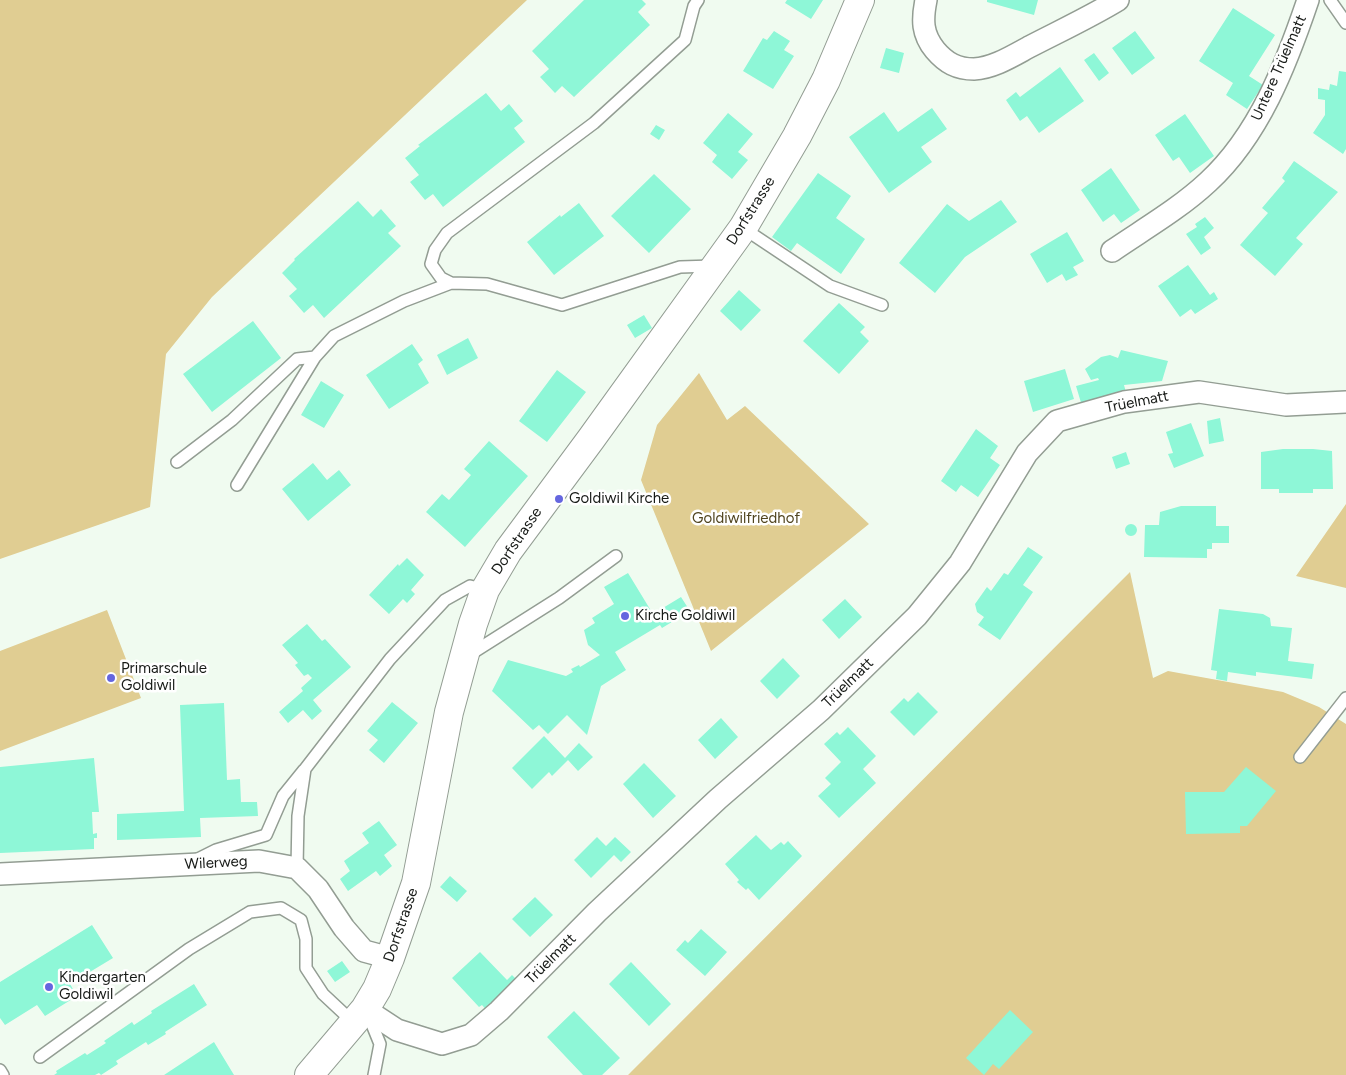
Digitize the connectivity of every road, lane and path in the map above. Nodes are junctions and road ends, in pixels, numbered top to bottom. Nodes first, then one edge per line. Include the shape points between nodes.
1 (698, 0) edge
2 (860, 0) edge
3 (926, 0) edge
4 (1118, 0) edge
5 (1308, 0) edge
6 (1330, 0) edge
7 (1346, 23) edge
8 (743, 228) junction
9 (1112, 252) dead end
10 (714, 266) junction
11 (452, 283) junction
12 (882, 305) dead end
13 (314, 357) junction
14 (1346, 402) edge
15 (177, 462) dead end
16 (237, 486) dead end
17 (616, 556) dead end
18 (486, 590) junction
19 (464, 658) junction
20 (1346, 698) edge
21 (1300, 757) dead end
22 (305, 769) junction
23 (187, 864) junction
24 (297, 868) junction
25 (0, 874) edge
26 (390, 958) junction
27 (360, 1016) junction
28 (40, 1057) dead end
29 (0, 1070) edge
30 (3, 1075) edge
31 (309, 1075) edge
32 (374, 1075) edge

1 - 11 lane via 686,40 594,123 447,233 435,250 431,264 441,278
2 - 8 street, Dorfstrasse via 826,80
3 - 4 street via 923,31 929,42 954,66 976,69 1004,59
5 - 9 street, Untere Trüelmatt via 1263,110 1233,155 1193,196
6 - 7 lane
8 - 10 street, Dorfstrasse
8 - 12 lane via 830,286
10 - 11 lane via 680,267 562,305 487,284
10 - 18 street, Dorfstrasse via 508,551
11 - 13 lane via 404,301 334,336
13 - 15 lane via 296,359 232,420
13 - 16 lane
14 - 27 street, Trüelmatt via 1286,405 1198,392 1124,402 1057,421 1027,453 960,563 917,616 821,710 718,799 604,905 499,1012 471,1035 442,1044
17 - 19 lane via 559,598
18 - 19 street, Dorfstrasse
18 - 22 lane via 470,586 446,600 390,659
19 - 26 street, Dorfstrasse via 449,712 416,883
20 - 21 lane
22 - 23 lane via 283,796 266,836 216,850
22 - 24 lane via 298,816
23 - 24 street, Wilerweg via 259,861
23 - 25 street, Wilerweg
24 - 26 street via 318,889 364,951
26 - 27 street, Dorfstrasse via 377,989
27 - 28 lane via 323,994 306,968 306,940 301,920 281,908 250,912 189,949
27 - 31 street, Dorfstrasse
27 - 32 lane via 380,1044
29 - 30 lane

